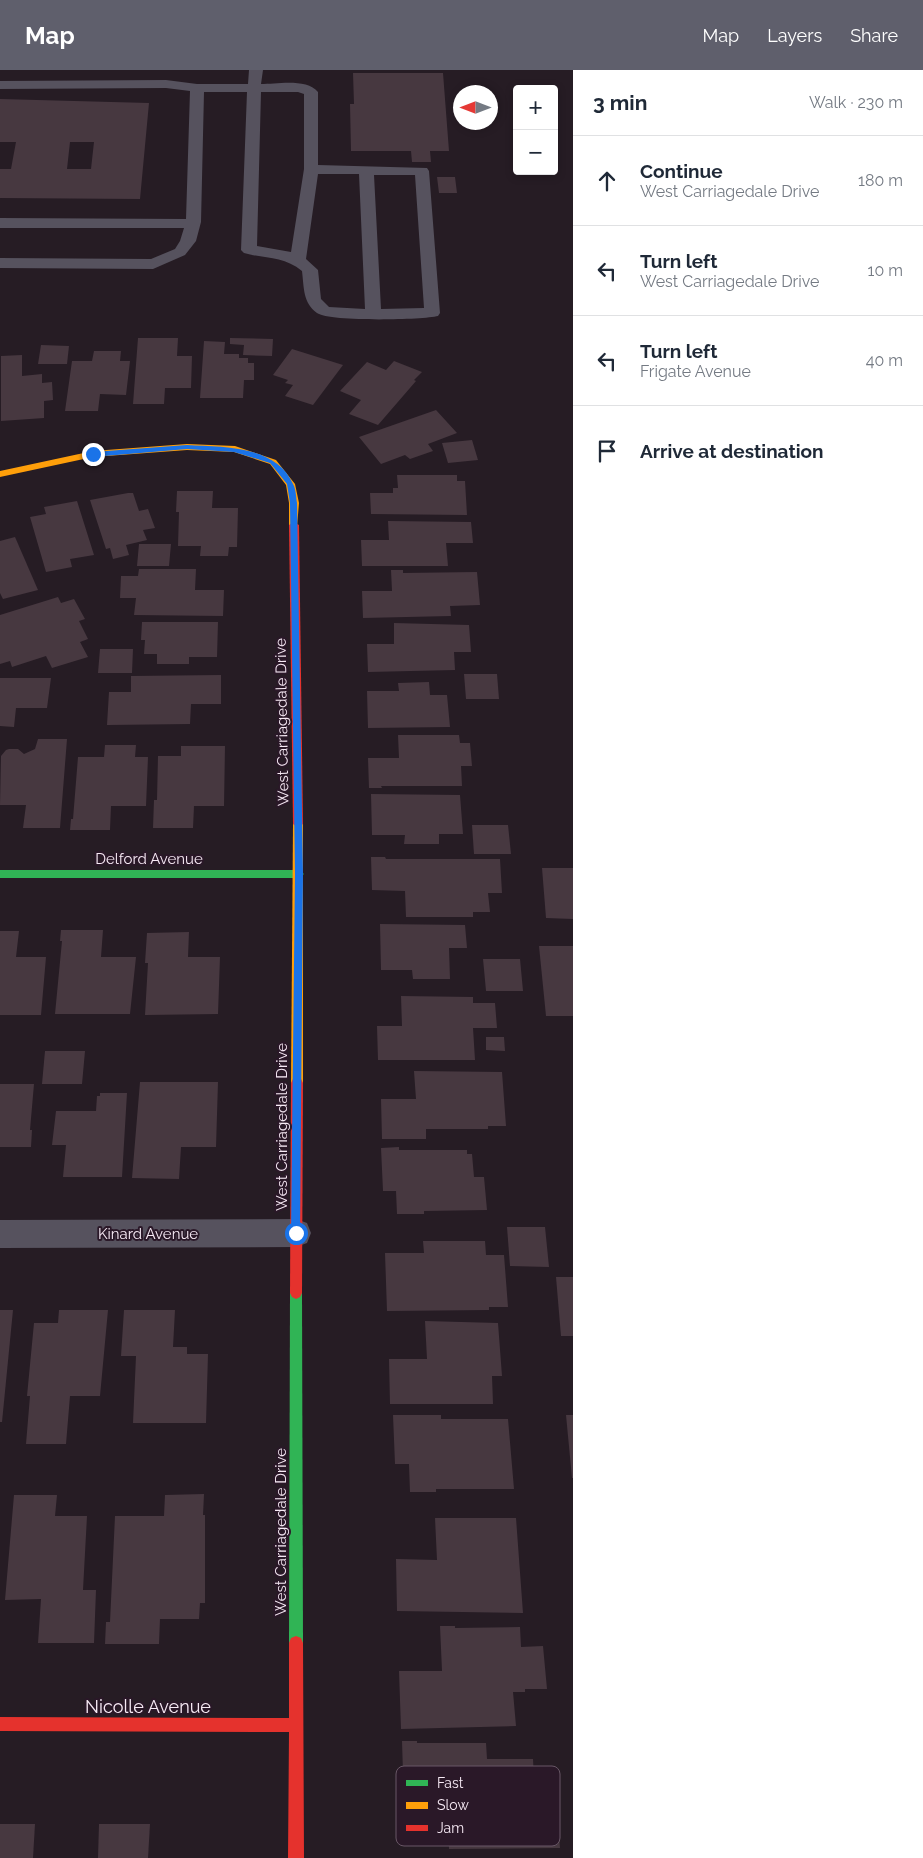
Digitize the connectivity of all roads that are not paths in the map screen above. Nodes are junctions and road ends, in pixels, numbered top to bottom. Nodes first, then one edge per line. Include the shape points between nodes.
1 (17, 70) edge
2 (256, 70) edge
3 (7, 85) edge
4 (197, 88) junction
5 (254, 88) junction
6 (311, 169) junction
7 (366, 170) junction
8 (0, 223) edge
9 (192, 224) junction
10 (298, 259) junction
11 (0, 263) edge
12 (373, 314) junction
13 (0, 474) edge
14 (0, 874) edge
15 (299, 874) junction
16 (296, 1233) junction
17 (0, 1234) edge
18 (0, 1724) edge
19 (296, 1724) junction
20 (296, 1858) edge

1 - 3 lane
2 - 5 lane
3 - 4 lane via 166,84
4 - 5 lane
4 - 9 lane
5 - 6 lane via 300,88 311,92
5 - 10 lane via 249,250
6 - 7 lane
6 - 10 lane
7 - 12 lane
7 - 12 lane via 422,171 432,313
8 - 9 lane
9 - 11 lane via 188,241 180,252 153,264
10 - 12 lane via 310,270 313,300 324,311
13 - 15 street, West Carriagedale Drive via 93,454 187,447 235,450 273,462 290,484 294,503
14 - 15 street, Delford Avenue
15 - 16 street, West Carriagedale Drive
16 - 17 street, Kinard Avenue
16 - 19 street, West Carriagedale Drive
18 - 19 street, Nicolle Avenue
19 - 20 street, West Carriagedale Drive

